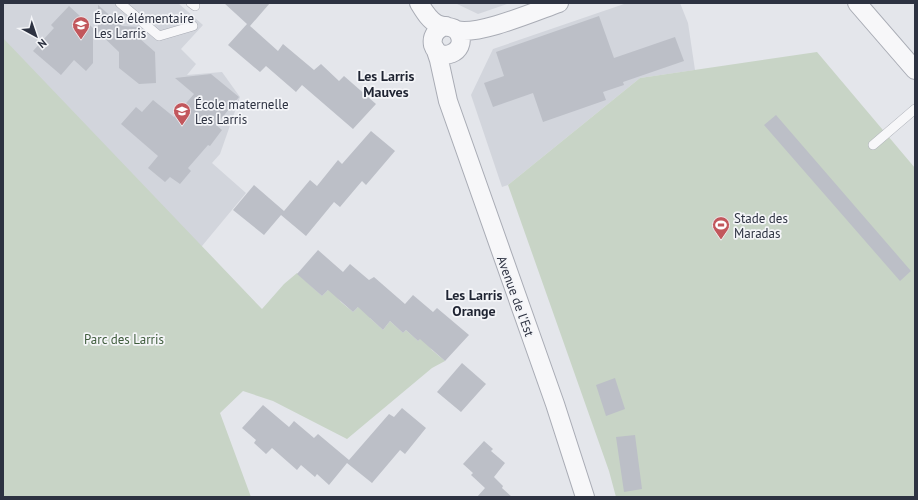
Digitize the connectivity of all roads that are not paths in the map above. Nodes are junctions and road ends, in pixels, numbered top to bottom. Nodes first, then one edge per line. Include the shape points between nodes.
1 (120, 3) edge
2 (419, 3) edge
3 (559, 3) edge
4 (857, 3) edge
5 (193, 26) dead end
6 (455, 38) junction
7 (434, 46) junction
8 (915, 70) edge
9 (447, 95) junction
10 (915, 109) edge
11 (873, 145) dead end
12 (585, 497) edge

1 - 5 lane via 159,36
2 - 6 street, Avenue de l'Est via 432,20
2 - 7 street, Avenue de l'Est via 421,21
3 - 6 street via 490,27 465,40
4 - 8 street
6 - 7 street via 450,54 438,52
6 - 7 street via 442,27 435,33
6 - 9 street, Avenue de l'Est
7 - 9 street, Avenue de l'Est
9 - 12 street, Avenue de l'Est
10 - 11 lane

